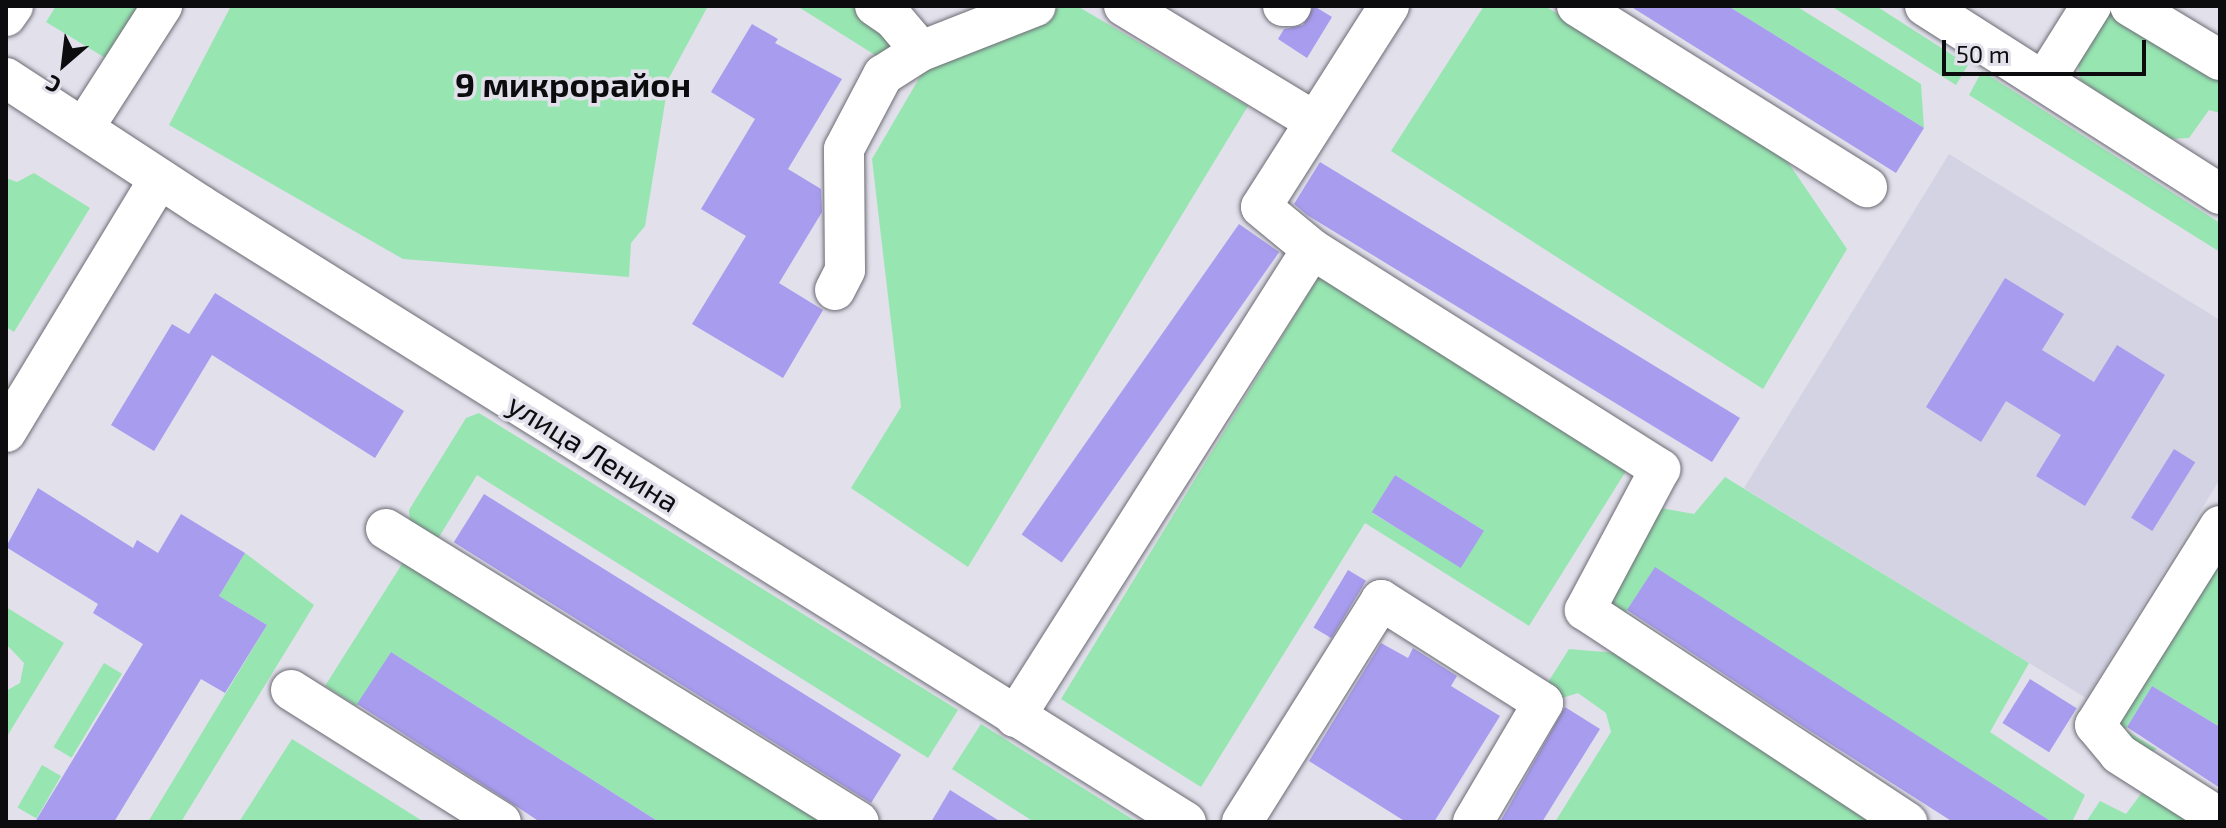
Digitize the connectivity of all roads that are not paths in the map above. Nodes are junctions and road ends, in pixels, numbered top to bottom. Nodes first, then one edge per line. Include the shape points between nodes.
1 (13, 6) edge
2 (162, 6) edge
3 (875, 6) edge
4 (1036, 6) edge
5 (1124, 6) edge
6 (1283, 6) edge
7 (1291, 6) edge
8 (1389, 6) edge
9 (1577, 6) edge
10 (1925, 6) edge
11 (2091, 6) edge
12 (2130, 6) edge
13 (6, 16) edge
14 (921, 51) junction
15 (2220, 60) edge
16 (6, 78) edge
17 (2044, 81) junction
18 (1314, 121) junction
19 (85, 126) junction
20 (159, 179) junction
21 (1867, 187) dead end
22 (2220, 194) edge
23 (1312, 249) junction
24 (835, 290) dead end
25 (13, 442) edge
26 (2220, 526) edge
27 (386, 529) dead end
28 (291, 690) dead end
29 (1015, 717) junction
30 (2220, 818) edge
31 (501, 822) edge
32 (859, 822) edge
33 (1186, 822) edge
34 (1242, 822) edge
35 (1473, 822) edge
36 (1907, 822) edge

1 - 13 street
2 - 19 street
3 - 14 street via 893,18
4 - 14 street
5 - 18 street
6 - 7 street
8 - 18 street
9 - 21 street
10 - 17 street
11 - 17 street
12 - 15 street
14 - 24 street via 883,75 844,149 845,270
16 - 19 street, улица Ленина
17 - 22 street
18 - 23 street via 1261,207
19 - 20 street, улица Ленина
20 - 25 street
20 - 29 street, улица Ленина
23 - 29 street
23 - 36 street via 1660,469 1585,610
26 - 30 street via 2095,725 2119,754
27 - 32 street
28 - 31 street
29 - 33 street, улица Ленина
34 - 35 street via 1381,600 1543,703

